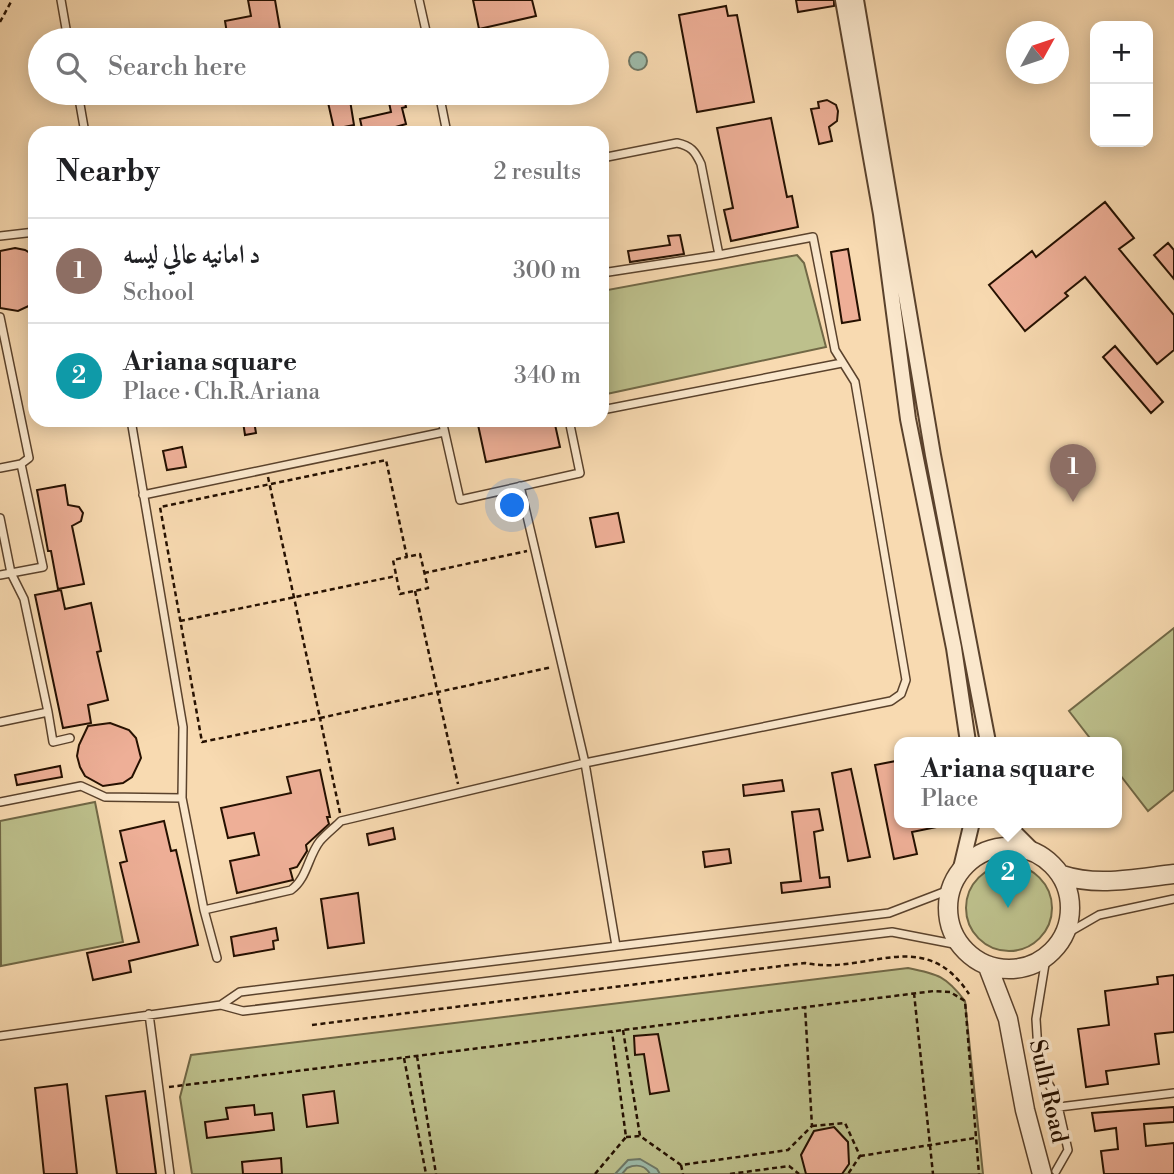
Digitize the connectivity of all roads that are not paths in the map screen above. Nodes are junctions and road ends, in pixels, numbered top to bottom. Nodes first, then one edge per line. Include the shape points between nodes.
1 (61, 0) edge
2 (419, 0) edge
3 (843, 0) edge
4 (856, 0) edge
5 (66, 28) edge
6 (425, 28) edge
7 (80, 105) edge
8 (441, 105) edge
9 (84, 126) edge
10 (446, 126) edge
11 (609, 157) edge
12 (28, 233) edge
13 (0, 236) edge
14 (719, 255) junction
15 (609, 272) edge
16 (898, 291) junction
17 (0, 317) edge
18 (842, 363) junction
19 (609, 409) edge
20 (132, 427) edge
21 (443, 427) edge
22 (570, 427) edge
23 (444, 432) junction
24 (20, 464) junction
25 (0, 468) edge
26 (520, 486) junction
27 (143, 495) junction
28 (0, 518) edge
29 (11, 573) junction
30 (0, 575) edge
31 (48, 712) junction
32 (0, 722) edge
33 (967, 737) edge
34 (987, 737) edge
35 (70, 738) dead end
36 (585, 764) junction
37 (182, 799) junction
38 (0, 802) edge
39 (971, 828) edge
40 (1011, 828) edge
41 (1034, 852) junction
42 (961, 868) junction
43 (1174, 874) edge
44 (1062, 876) junction
45 (949, 890) junction
46 (1174, 899) edge
47 (204, 910) junction
48 (1066, 934) junction
49 (616, 946) junction
50 (959, 946) junction
51 (217, 958) dead end
52 (1046, 958) junction
53 (988, 967) junction
54 (221, 1005) junction
55 (149, 1014) junction
56 (0, 1036) edge
57 (1174, 1093) edge
58 (1059, 1107) junction
59 (1049, 1173) edge
60 (170, 1174) edge

1 - 5 lane
2 - 6 lane
3 - 16 street
4 - 16 street
7 - 9 lane
8 - 10 lane
11 - 14 lane via 677,143 695,151
12 - 13 lane
14 - 15 lane
14 - 18 lane via 813,237 835,350
16 - 33 street via 910,429
16 - 34 street
17 - 24 lane via 29,458
18 - 19 lane
18 - 36 lane via 855,382 906,680 901,694 891,701
20 - 27 lane
21 - 23 lane
22 - 26 lane via 580,473
23 - 26 lane via 460,500
23 - 27 lane
24 - 25 lane
24 - 29 lane via 43,567
26 - 36 lane
27 - 37 lane via 183,727
28 - 29 lane
29 - 30 lane
29 - 31 lane via 24,599
31 - 32 lane
31 - 35 lane via 53,742
36 - 47 lane via 341,821 320,842 300,884 291,890
36 - 49 lane
37 - 38 lane via 105,797 81,786
37 - 47 lane
39 - 42 street
40 - 41 street
41 - 42 street via 1008,846 982,852
41 - 44 street
42 - 45 street
43 - 44 street via 1100,881
44 - 48 street via 1071,904
45 - 49 lane via 889,913
45 - 50 street via 947,919
46 - 48 lane via 1099,915
47 - 51 lane
48 - 52 street
49 - 54 lane via 240,992
50 - 53 street
50 - 54 lane via 892,932 243,1011
52 - 53 street via 1008,971
52 - 58 lane via 1036,1036 1039,1067
53 - 59 street, Sulh Road via 1008,1019 1025,1110
54 - 55 lane
55 - 56 lane
55 - 60 lane
57 - 58 lane
58 - 59 lane via 1068,1150

